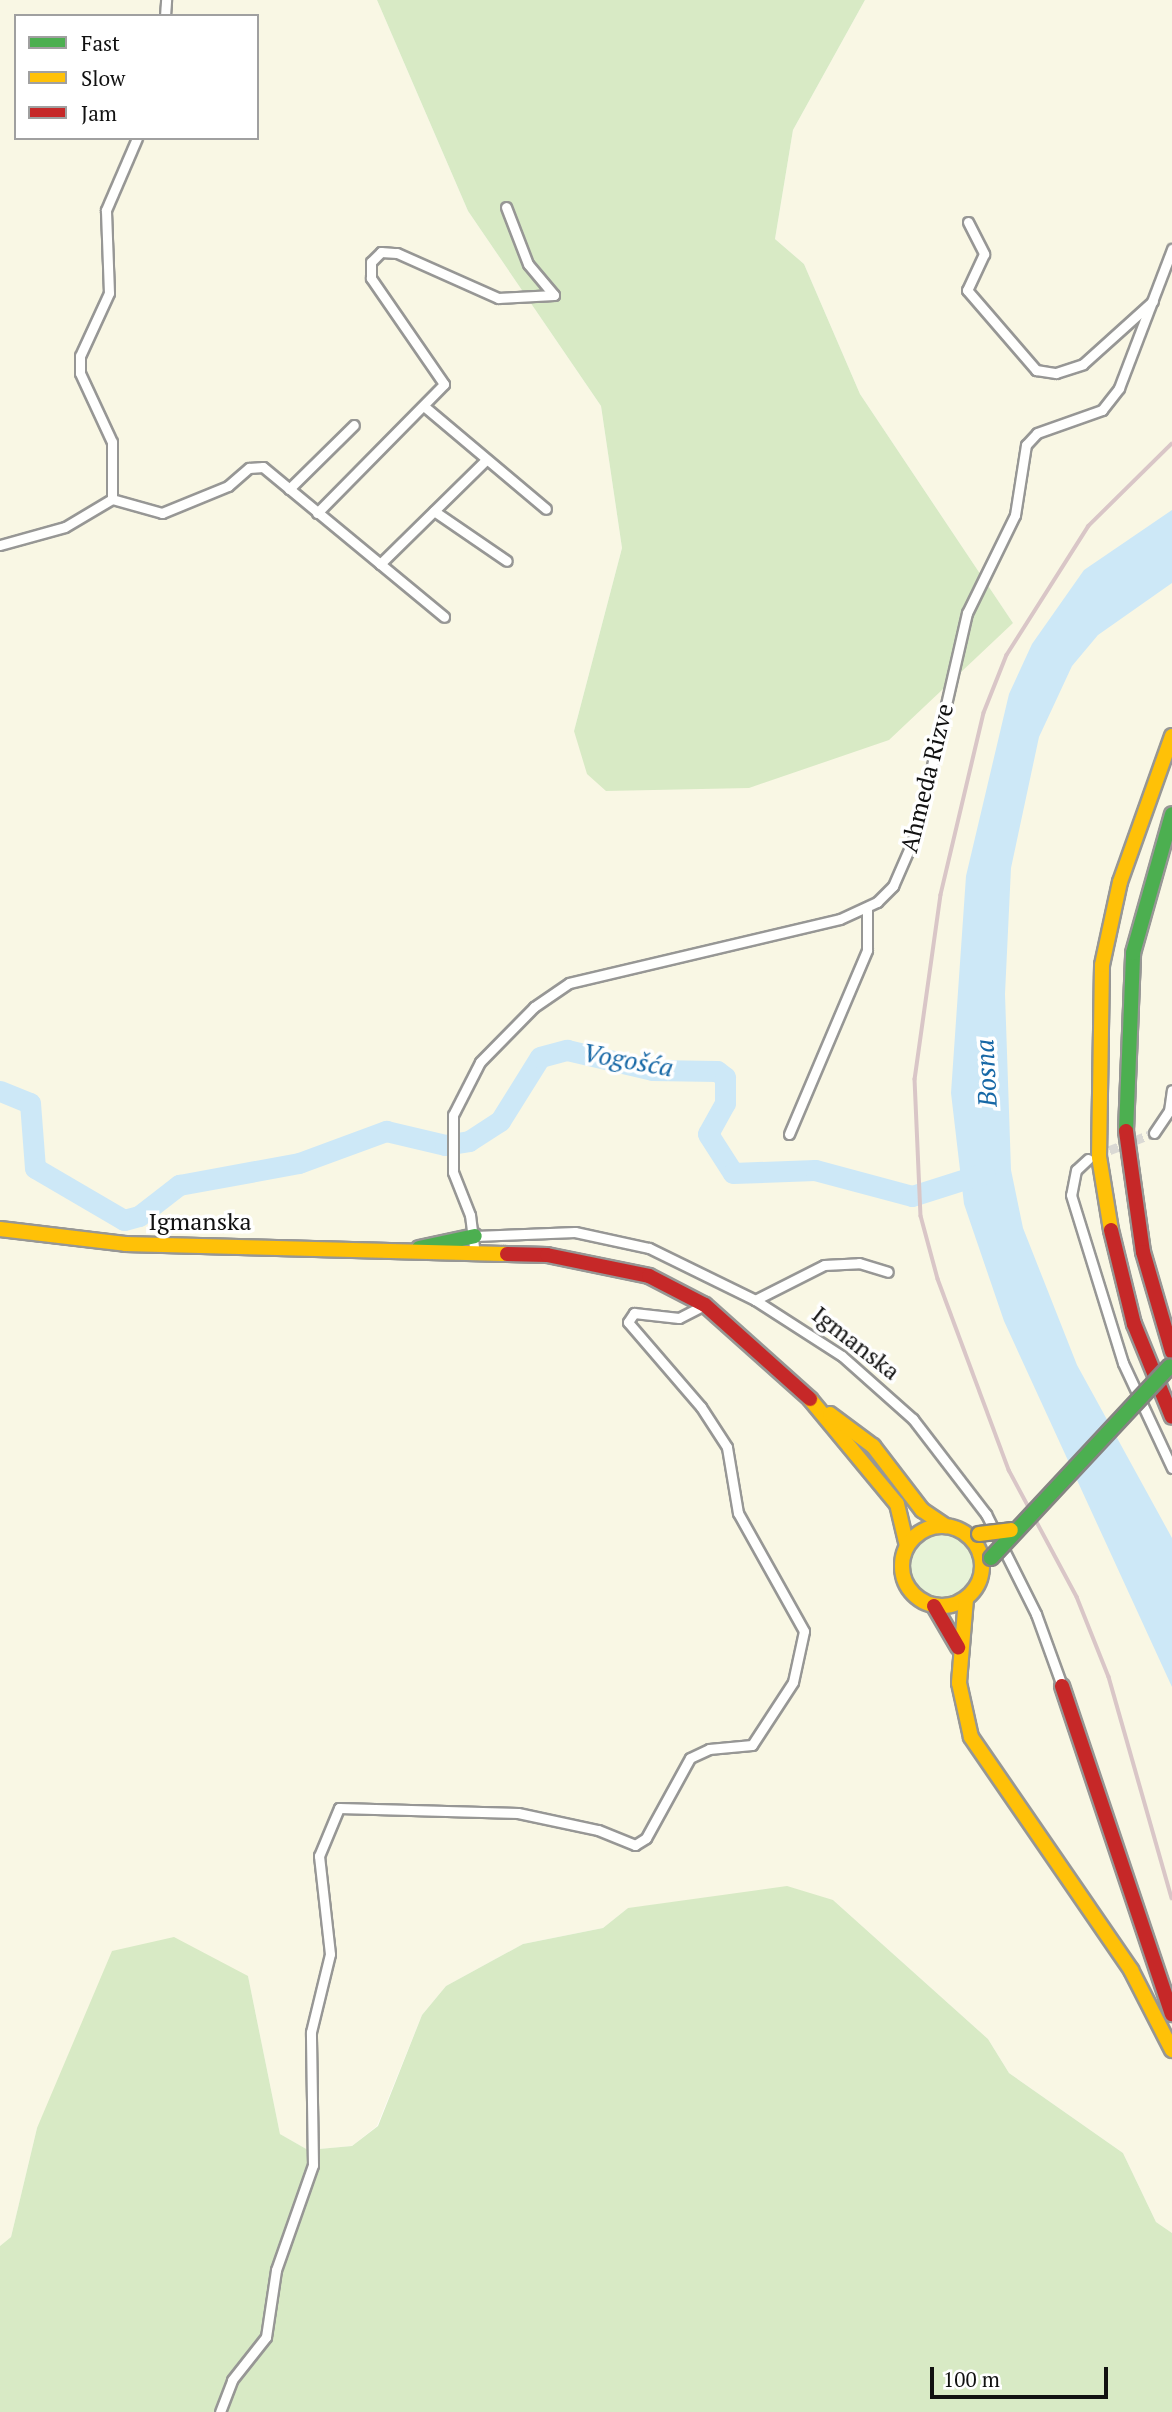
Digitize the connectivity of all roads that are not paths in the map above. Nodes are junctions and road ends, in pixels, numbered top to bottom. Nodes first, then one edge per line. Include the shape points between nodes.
1 (136, 140) edge
2 (506, 206) dead end
3 (968, 222) dead end
4 (1171, 255) edge
5 (1153, 301) junction
6 (425, 407) junction
7 (354, 425) dead end
8 (486, 460) junction
9 (289, 489) junction
10 (112, 499) junction
11 (546, 509) dead end
12 (434, 510) junction
13 (317, 513) junction
14 (0, 545) edge
15 (507, 561) dead end
16 (380, 564) junction
17 (443, 617) dead end
18 (1172, 736) edge
19 (1172, 814) edge
20 (867, 908) junction
21 (1172, 1090) edge
22 (1154, 1133) tunnel mouth
23 (789, 1134) dead end
24 (1088, 1159) tunnel mouth
25 (0, 1229) edge
26 (475, 1236) junction
27 (401, 1251) junction
28 (475, 1255) junction
29 (888, 1272) dead end
30 (755, 1300) junction
31 (705, 1305) junction
32 (1171, 1361) edge
33 (823, 1410) junction
34 (1172, 1417) edge
35 (1172, 1468) edge
36 (946, 1526) junction
37 (1011, 1530) junction
38 (972, 1533) junction
39 (907, 1546) junction
40 (987, 1564) junction
41 (966, 1599) junction
42 (934, 1606) junction
43 (960, 1651) junction
44 (1062, 1686) joint
45 (1172, 2014) edge
46 (1172, 2050) edge
47 (220, 2412) edge

1 - 10 street via 106,210 109,293 80,356 79,373 112,442
2 - 6 street via 528,264 554,295 550,300 498,298 397,253 381,253 371,262 371,278 444,384
3 - 5 street via 984,254 967,290 1036,370 1056,373 1083,364
4 - 5 street, Ahmeda Rizve
5 - 20 street, Ahmeda Rizve via 1132,363 1102,410 1037,433 1026,445 1015,515 957,645 917,831 893,886
6 - 8 street
6 - 13 street
7 - 9 street
8 - 11 street
8 - 12 street
9 - 10 street via 257,466 172,511 149,514
9 - 13 street
10 - 14 street via 65,527
12 - 15 street
12 - 16 street
13 - 16 street
16 - 17 street
18 - 34 main road via 1120,882 1102,965 1096,1053 1099,1157 1112,1236 1134,1324
19 - 32 main road via 1133,953 1124,1119 1143,1252
20 - 23 street via 867,950
20 - 26 street, Ahmeda Rizve via 569,983 534,1007 480,1062 461,1092 450,1135 451,1157
21 - 22 street via 1169,1111
24 - 35 street via 1076,1170 1071,1195 1124,1363
25 - 27 main road, Igmanska via 125,1244
26 - 27 main road
26 - 28 street, Ahmeda Rizve
26 - 30 street, Igmanska via 575,1232 624,1241
27 - 28 main road
28 - 31 main road via 547,1255 604,1263 649,1276
29 - 30 street via 859,1263 824,1265
30 - 44 street, Igmanska via 842,1356 938,1447 1015,1567
31 - 33 main road
31 - 47 street via 679,1318 634,1313 628,1322 701,1406 727,1447 738,1513 804,1631 793,1682 752,1745 709,1749 690,1758 646,1838 635,1845 518,1813 339,1808 319,1856 330,1954 310,2032 313,2165 276,2270 266,2337 232,2380
32 - 37 main road, bridge
33 - 36 main road via 859,1433 922,1510
33 - 39 main road via 897,1504
36 - 38 main road
36 - 39 main road via 923,1530
37 - 38 main road, bridge
37 - 40 main road, bridge
38 - 40 main road
39 - 42 main road via 905,1583
40 - 41 main road
41 - 42 main road
41 - 43 main road
42 - 43 main road
43 - 46 main road via 962,1706 980,1755 1077,1885 1132,1970
44 - 45 main road

